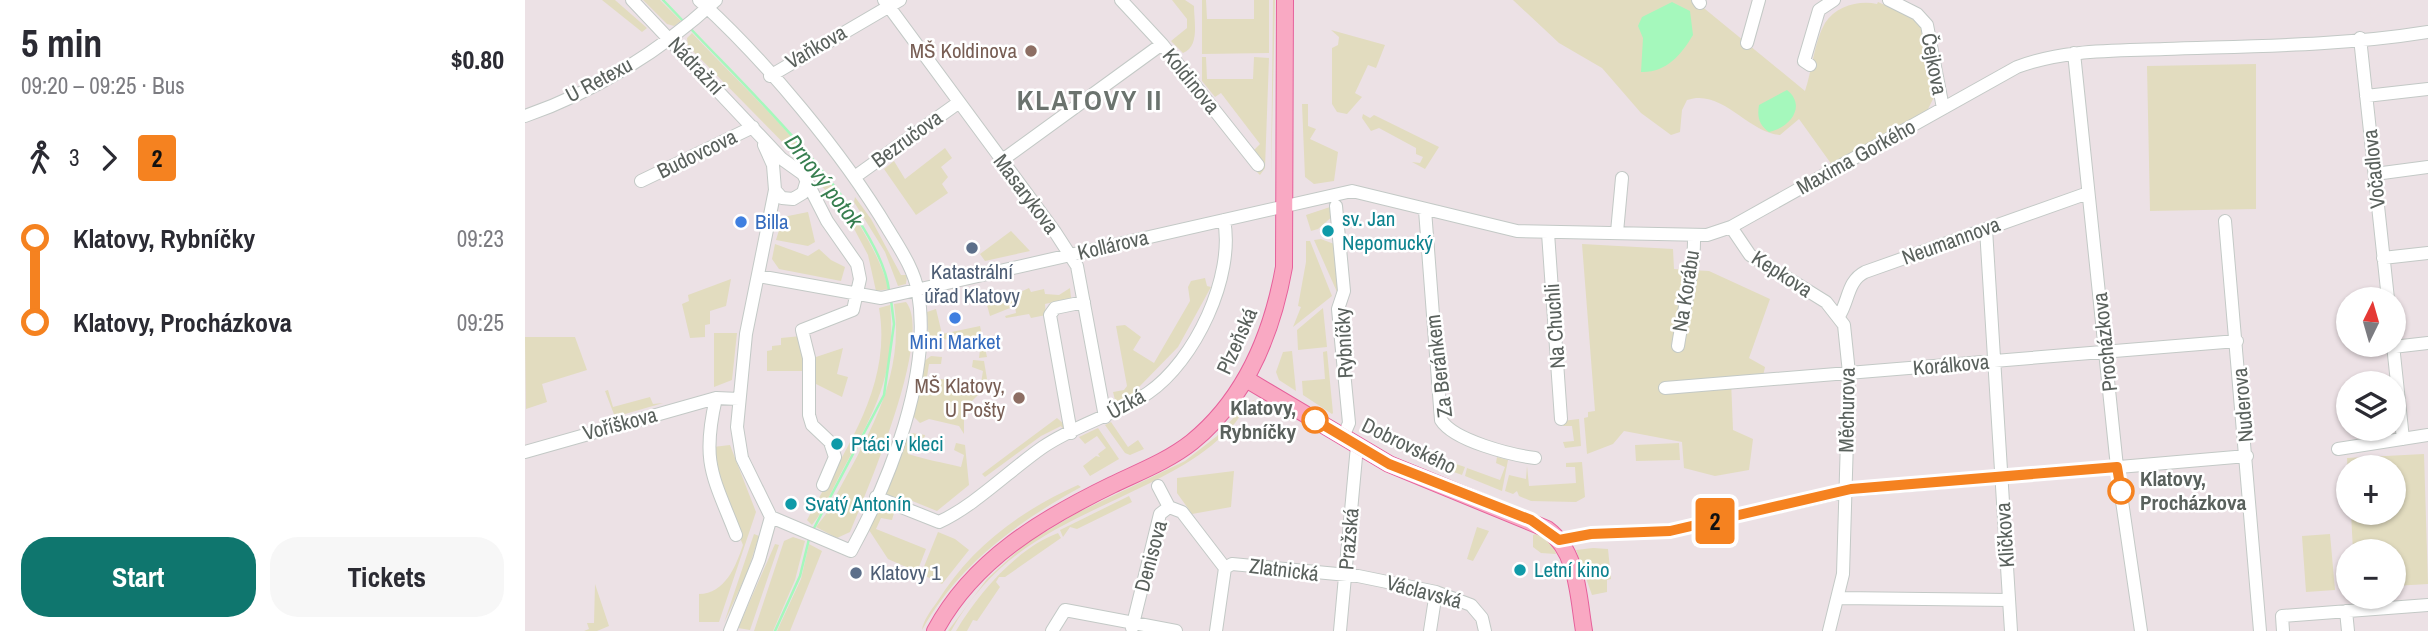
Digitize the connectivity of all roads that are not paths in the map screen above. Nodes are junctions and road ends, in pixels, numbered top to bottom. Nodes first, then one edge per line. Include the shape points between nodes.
1 (632, 0) edge
2 (1121, 0) edge
3 (1285, 0) edge
4 (1759, 0) edge
5 (1834, 0) edge
6 (1889, 0) edge
7 (891, 2) edge
8 (1820, 5) edge
9 (705, 6) edge
10 (2428, 32) edge
11 (676, 37) junction
12 (2360, 38) junction
13 (1747, 43) dead end
14 (1162, 44) junction
15 (2074, 53) junction
16 (1811, 65) dead end
17 (770, 76) junction
18 (2428, 89) edge
19 (2366, 96) junction
20 (958, 103) junction
21 (1943, 108) junction
22 (525, 116) edge
23 (755, 129) junction
24 (1001, 161) junction
25 (1258, 165) dead end
26 (790, 167) junction
27 (2428, 167) edge
28 (2375, 174) junction
29 (856, 176) junction
30 (1622, 178) dead end
31 (641, 181) dead end
32 (806, 183) junction
33 (774, 185) junction
34 (2088, 193) junction
35 (791, 199) junction
36 (1336, 206) dead end
37 (1285, 207) junction
38 (1425, 209) junction
39 (1224, 220) junction
40 (827, 221) junction
41 (2225, 221) dead end
42 (1731, 227) junction
43 (1986, 229) junction
44 (1617, 232) junction
45 (767, 233) junction
46 (1548, 233) junction
47 (1694, 236) junction
48 (2428, 253) edge
49 (1070, 255) junction
50 (2383, 258) junction
51 (759, 276) junction
52 (2387, 287) edge
53 (918, 289) junction
54 (859, 294) junction
55 (1084, 302) junction
56 (1839, 316) junction
57 (2237, 341) junction
58 (2428, 343) edge
59 (2406, 345) edge
60 (1678, 346) dead end
61 (2108, 352) junction
62 (1994, 362) junction
63 (1849, 373) junction
64 (1246, 379) junction
65 (1665, 388) dead end
66 (716, 398) junction
67 (739, 399) junction
68 (1105, 416) junction
69 (1561, 419) dead end
70 (1071, 433) junction
71 (2428, 435) edge
72 (1343, 437) junction
73 (2406, 439) edge
74 (2390, 441) edge
75 (1357, 446) junction
76 (2338, 449) dead end
77 (525, 452) edge
78 (2248, 456) junction
79 (1535, 458) dead end
80 (2117, 467) junction
81 (2001, 477) junction
82 (823, 485) dead end
83 (1158, 486) dead end
84 (1845, 491) junction
85 (876, 497) junction
86 (1168, 507) junction
87 (771, 517) junction
88 (736, 535) dead end
89 (1559, 540) junction
90 (1225, 569) junction
91 (1346, 577) junction
92 (1436, 592) junction
93 (1839, 598) junction
94 (2010, 600) junction
95 (2428, 605) edge
96 (2346, 611) junction
97 (1132, 627) edge
98 (730, 631) edge
99 (935, 631) edge
100 (1052, 631) edge
101 (1176, 631) edge
102 (1216, 631) edge
103 (1340, 631) edge
104 (1430, 631) edge
105 (1485, 631) edge
106 (1584, 631) edge
107 (1829, 631) edge
108 (2011, 631) edge
109 (2141, 631) edge
110 (2260, 631) edge
111 (2283, 631) edge
112 (2348, 631) edge

1 - 11 street, Nádražní
2 - 14 street, Koldinova
3 - 37 main road, Plzeňská
4 - 13 street
5 - 8 street
6 - 21 street, Čejkova via 1927,24
7 - 17 street, Vaňkova
7 - 20 street, Masarykova
8 - 16 street via 1804,61
9 - 11 street, U Retexu
9 - 17 street
10 - 12 street, Maxima Gorkého
11 - 22 street, U Retexu via 603,80
11 - 23 street, Nádražní
12 - 15 street, Maxima Gorkého
12 - 19 street, Vočadlova
14 - 24 street
14 - 25 street, Koldinova
15 - 21 street, Maxima Gorkého via 2017,66
15 - 34 street, Procházkova
17 - 29 street
18 - 19 street
19 - 28 street, Vočadlova
20 - 24 street, Masarykova
20 - 29 street, Bezručova
21 - 42 street, Maxima Gorkého
23 - 26 street, Nádražní
23 - 31 street, Budovcova
23 - 33 street, Nádražní via 773,165
24 - 49 street, Masarykova
26 - 32 street, Nádražní via 802,173
26 - 33 street via 779,171
27 - 28 street
28 - 50 street, Vočadlova
29 - 53 street via 905,258
30 - 44 street
32 - 35 street, Nádražní via 803,192
32 - 40 street
33 - 35 street
33 - 45 street, Nádražní
34 - 43 street, Neumannova
34 - 61 street, Procházkova
35 - 40 street via 805,202
35 - 45 street, Nádražní
36 - 72 street, Rybníčky via 1344,291 1338,309 1349,424
37 - 38 street, Maxima Gorkého via 1352,191
37 - 39 street, Kollárova
37 - 64 main road, Plzeňská via 1280,291
38 - 46 street, Maxima Gorkého via 1500,229
38 - 79 street, Za Beránkem via 1441,420 1464,436 1510,455
39 - 49 street, Kollárova
39 - 68 street, Úzká via 1225,271 1188,350 1154,388
40 - 54 street via 860,271
41 - 57 street, Nuderova
42 - 47 street, Maxima Gorkého
42 - 56 street, Kepkova via 1750,255 1826,302
43 - 56 street, Neumannova via 1857,276
43 - 62 street, Kličkova
44 - 46 street, Maxima Gorkého
44 - 47 street, Maxima Gorkého
45 - 51 street, Nádražní
46 - 69 street, Na Chuchli
47 - 60 street, Na Korábu
48 - 50 street
49 - 53 street, Kollárova
49 - 55 street, Masarykova via 1077,266
50 - 52 street, Vočadlova
51 - 54 street, Kollárova
51 - 67 street, Nádražní via 746,329
53 - 54 street, Kollárova via 880,298
53 - 85 street via 920,338 914,382 900,438
54 - 82 street via 849,314 802,330 809,358 809,415 835,457
55 - 68 street, Masarykova
55 - 70 street via 1055,308 1049,315
56 - 63 street, Měchurova via 1847,338
57 - 61 street, Korálkova
57 - 78 street, Nuderova
58 - 59 street
61 - 62 street, Korálkova
61 - 80 street, Procházkova
62 - 63 street, Korálkova
62 - 81 street, Kličkova
63 - 65 street, Korálkova
63 - 84 street, Měchurova
64 - 72 main road, Dobrovského
64 - 99 main road, Plzeňská via 1192,442 1016,539 971,580
66 - 67 street, Voříškova
66 - 77 street, Voříškova
66 - 88 street via 709,433 710,465
67 - 87 street, Nádražní via 737,435 745,466
68 - 70 street, Úzká
70 - 85 street, Úzká via 1046,445 939,522
71 - 73 street
72 - 75 main road, Dobrovského
74 - 76 street
75 - 89 main road, Dobrovského via 1417,477 1540,524
75 - 91 street, Pražská
78 - 80 street
78 - 110 street, Nuderova
80 - 81 street
80 - 109 street, Procházkova
81 - 84 street
81 - 94 street, Kličkova
83 - 86 street, Denisova
84 - 89 street via 1670,531
84 - 93 street, Měchurova
85 - 87 street via 851,551
86 - 90 street via 1182,512
86 - 97 street, Denisova via 1160,514
87 - 98 street
89 - 106 main road via 1571,562
90 - 91 street, Zlatnická via 1232,564
90 - 102 street
91 - 92 street, Václavská
91 - 103 street, Pražská
92 - 104 street
92 - 105 street, Václavská via 1471,604
93 - 94 street
93 - 107 street, Měchurova
94 - 108 street, Kličkova
95 - 96 street
96 - 111 street via 2282,616
96 - 112 street
97 - 100 street via 1065,610
97 - 101 street

